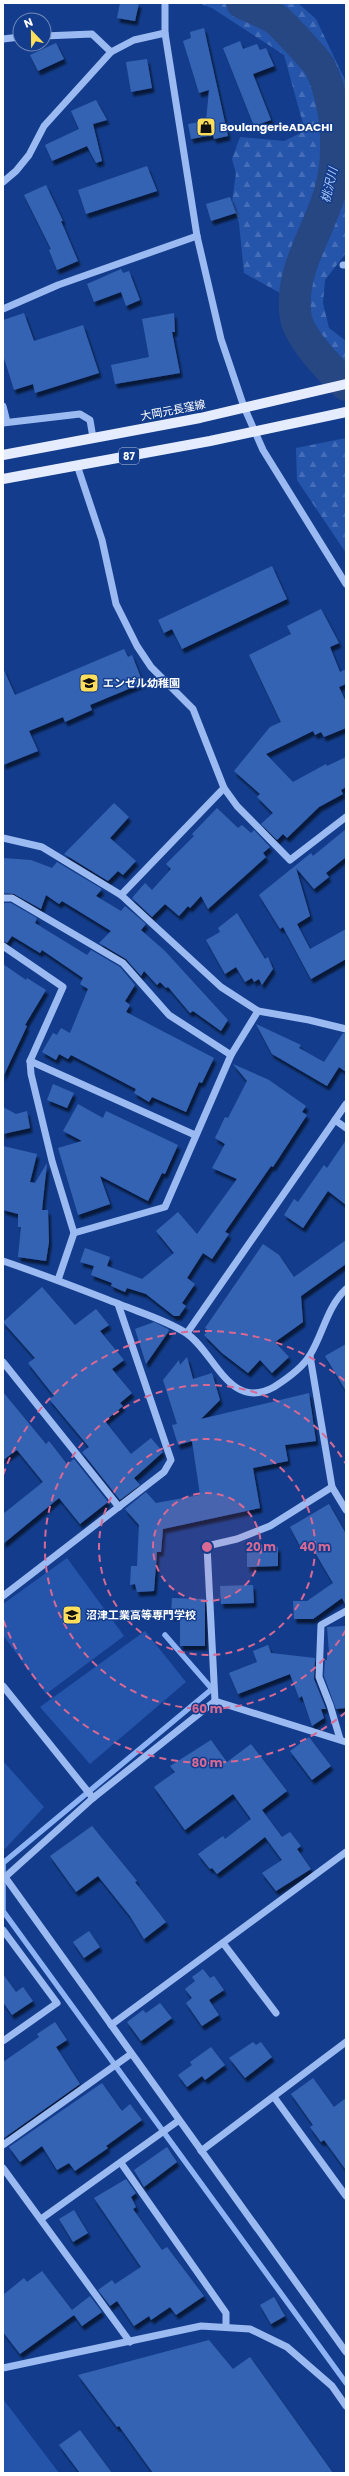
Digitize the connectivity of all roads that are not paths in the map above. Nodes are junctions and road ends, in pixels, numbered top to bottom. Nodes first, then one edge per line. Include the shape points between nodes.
1 (165, 3) edge
2 (165, 33) junction
3 (52, 36) edge
4 (111, 52) junction
5 (3, 182) edge
6 (196, 236) junction
7 (3, 309) edge
8 (346, 384) edge
9 (3, 406) edge
10 (244, 407) junction
11 (346, 412) edge
12 (5, 422) edge
13 (254, 430) junction
14 (93, 438) junction
15 (3, 455) edge
16 (77, 465) junction
17 (3, 479) edge
18 (346, 584) edge
19 (224, 788) junction
20 (346, 817) edge
21 (3, 838) edge
22 (121, 895) junction
23 (3, 898) edge
24 (3, 946) edge
25 (258, 1011) junction
26 (346, 1030) edge
27 (231, 1055) junction
28 (30, 1061) junction
29 (346, 1104) edge
30 (335, 1120) junction
31 (346, 1128) edge
32 (195, 1135) junction
33 (74, 1233) junction
34 (3, 1261) edge
35 (58, 1280) junction
36 (346, 1289) edge
37 (118, 1304) junction
38 (187, 1333) junction
39 (310, 1356) junction
40 (3, 1362) edge
41 (332, 1487) junction
42 (119, 1507) junction
43 (346, 1510) edge
44 (3, 1596) edge
45 (346, 1611) edge
46 (3, 1686) edge
47 (215, 1701) junction
48 (343, 1740) edge
49 (93, 1798) junction
50 (346, 1852) edge
51 (4, 1878) edge
52 (3, 1930) edge
53 (223, 1943) junction
54 (276, 2013) dead end
55 (111, 2025) junction
56 (3, 2041) edge
57 (346, 2042) edge
58 (131, 2054) junction
59 (274, 2096) junction
60 (178, 2121) junction
61 (3, 2145) edge
62 (201, 2151) junction
63 (121, 2163) junction
64 (3, 2168) edge
65 (346, 2196) edge
66 (42, 2219) junction
67 (226, 2327) junction
68 (130, 2342) junction
69 (346, 2352) edge
70 (3, 2368) edge
71 (346, 2406) edge

1 - 2 street
2 - 4 street via 134,40
2 - 6 street
3 - 4 street via 92,34
4 - 5 street via 44,126 29,155
6 - 7 street via 58,285
6 - 10 street via 221,339
8 - 10 main road, 大岡元長窪線 / 87
9 - 12 street
10 - 13 street
10 - 14 main road, 大岡元長窪線 / 87
11 - 13 main road, 87
12 - 14 street via 80,414 90,420
13 - 16 main road, 87 via 210,441
13 - 18 street via 263,450
14 - 15 main road, 大岡元長窪線 / 87
16 - 17 main road, 87
16 - 19 street via 102,540 116,604 137,646 151,667 193,709
19 - 20 street via 237,806 290,860
19 - 22 street
21 - 22 street via 42,847
22 - 25 street via 221,987
23 - 27 street via 12,898 123,963 169,1015
24 - 28 street via 63,987
25 - 26 street
25 - 27 street
27 - 32 street
28 - 32 street
28 - 33 street via 52,1161
29 - 30 street
30 - 31 street
30 - 38 street
32 - 33 street via 165,1207
33 - 35 street
34 - 35 street
35 - 37 street
36 - 39 street via 323,1323
37 - 38 street
37 - 42 street via 171,1460 164,1472
38 - 39 street via 219,1371 237,1388 248,1393 259,1393 274,1386
39 - 41 street
40 - 42 street
41 - 43 street
41 - 47 street via 270,1526 236,1539 207,1546
42 - 44 street
45 - 48 street via 321,1625 319,1677
46 - 49 street
47 - 48 street
47 - 49 street
49 - 51 street
50 - 53 street
51 - 55 street
52 - 56 street via 57,2003
53 - 54 street
53 - 55 street
55 - 58 street
57 - 59 street
58 - 60 street
58 - 61 street
59 - 62 street
59 - 65 street
60 - 62 street
60 - 63 street
62 - 69 street
63 - 66 street
63 - 67 street via 226,2313
64 - 66 street
66 - 68 street
67 - 68 street via 201,2326
67 - 71 street via 250,2329 287,2347 332,2386
68 - 70 street

